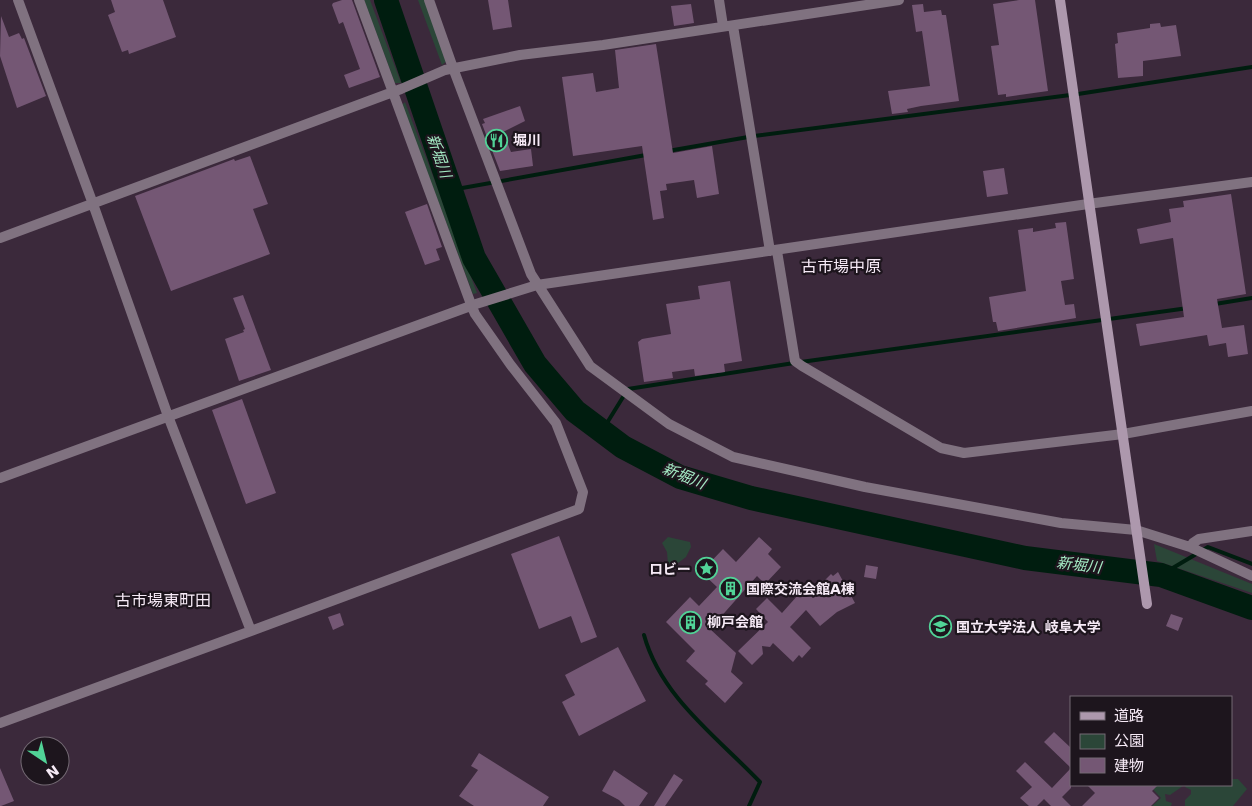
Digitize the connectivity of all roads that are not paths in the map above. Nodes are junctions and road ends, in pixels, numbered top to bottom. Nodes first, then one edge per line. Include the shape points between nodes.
1 (18, 0) edge
2 (359, 0) edge
3 (430, 0) edge
4 (719, 0) edge
5 (899, 0) edge
6 (1060, 0) edge
7 (728, 26) junction
8 (449, 69) junction
9 (397, 90) junction
10 (1252, 182) edge
11 (93, 204) junction
12 (1088, 204) junction
13 (0, 238) edge
14 (773, 251) junction
15 (534, 286) junction
16 (474, 306) junction
17 (1252, 411) edge
18 (168, 416) junction
19 (1123, 434) junction
20 (0, 478) edge
21 (1252, 531) edge
22 (1136, 534) junction
23 (1190, 547) junction
24 (1252, 576) edge
25 (1147, 604) dead end
26 (251, 631) junction
27 (0, 722) edge

1 - 11 street
2 - 9 street
3 - 8 street
4 - 7 street
5 - 7 street
6 - 12 street
7 - 8 street via 603,46 520,55
7 - 14 street
8 - 9 street
8 - 15 street
9 - 11 street
9 - 16 street
10 - 12 street
11 - 13 street
11 - 18 street
12 - 14 street
12 - 19 street
14 - 15 street
14 - 19 street via 795,361 941,448 964,453
15 - 16 street
15 - 22 street via 590,366 669,424 733,457 865,486
16 - 18 street
16 - 26 street via 510,364 556,423 584,492 579,508
17 - 19 street
18 - 20 street
18 - 26 street
19 - 22 street
21 - 23 street via 1199,539
22 - 23 street
22 - 25 street
23 - 24 street
26 - 27 street

